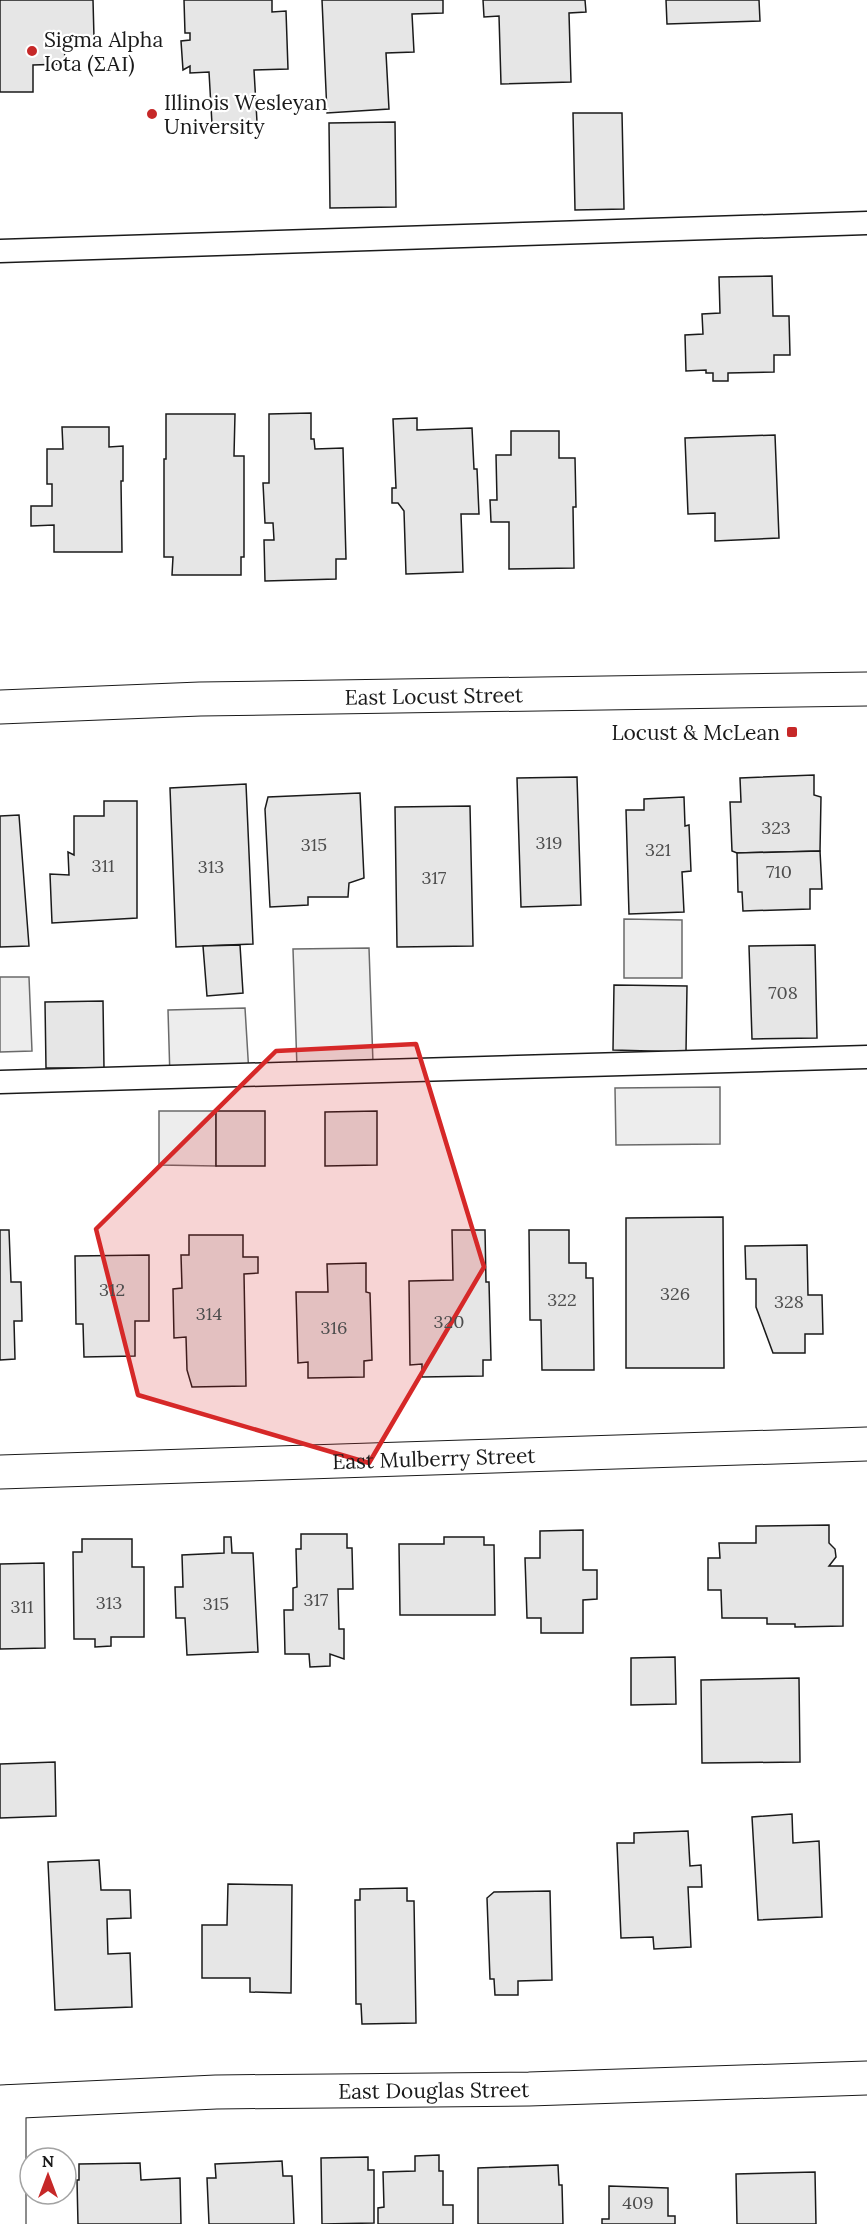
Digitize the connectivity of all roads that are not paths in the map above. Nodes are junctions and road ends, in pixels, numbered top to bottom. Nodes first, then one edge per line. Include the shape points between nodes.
1 (867, 223) edge
2 (0, 251) edge
3 (867, 689) edge
4 (0, 707) edge
5 (867, 1057) edge
6 (0, 1082) edge
7 (867, 1444) edge
8 (0, 1472) edge
9 (867, 2078) edge
10 (5, 2102) edge
11 (9, 2224) edge

1 - 2 lane
3 - 4 street, East Locust Street via 200,699
5 - 6 lane
7 - 8 street, East Mulberry Street
9 - 10 street, East Douglas Street via 529,2089 216,2092
10 - 11 street

